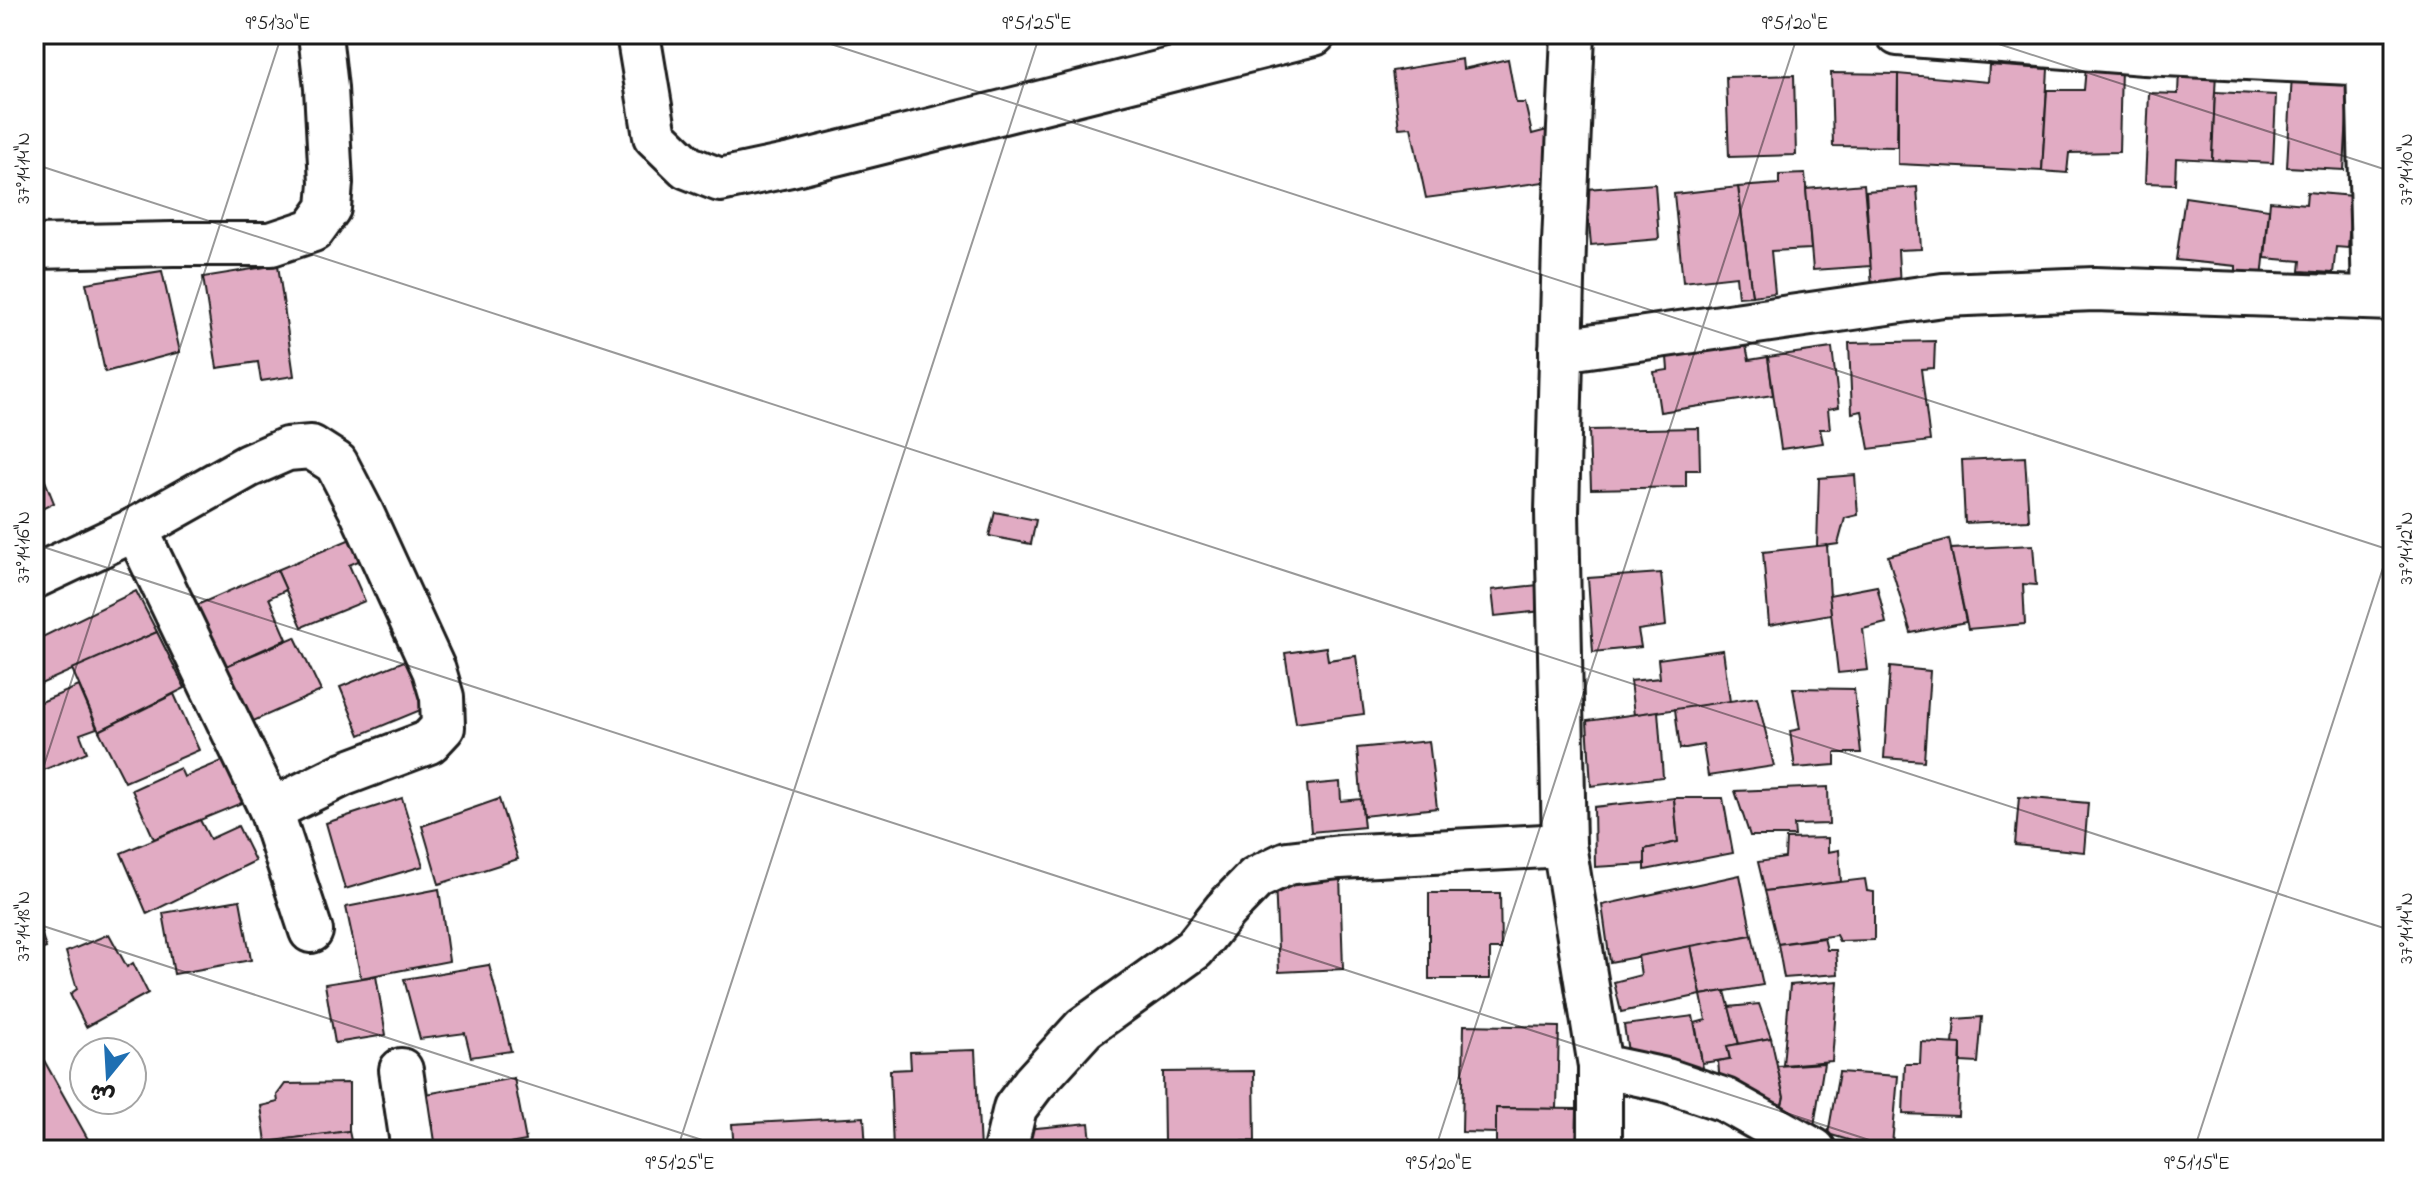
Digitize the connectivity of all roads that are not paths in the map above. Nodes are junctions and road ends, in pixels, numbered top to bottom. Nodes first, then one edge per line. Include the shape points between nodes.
1 (320, 34) edge
2 (638, 34) edge
3 (1314, 34) edge
4 (1573, 34) edge
5 (1898, 34) edge
6 (2144, 44) edge
7 (2376, 54) edge
8 (34, 247) edge
9 (2384, 299) edge
10 (1561, 350) junction
11 (136, 529) junction
12 (34, 577) edge
13 (271, 810) junction
14 (1564, 845) junction
15 (311, 931) dead end
16 (1600, 1066) junction
17 (401, 1070) dead end
18 (413, 1150) edge
19 (1005, 1150) edge
20 (1600, 1150) edge
21 (1814, 1150) edge

1 - 8 street via 331,183 329,208 313,230 271,244
2 - 3 street via 655,136 687,167 720,180
4 - 10 street
5 - 6 street
6 - 7 street
7 - 9 street
9 - 10 street via 2095,289 1943,295
10 - 14 street via 1557,512
11 - 12 street
11 - 13 street
11 - 13 street via 248,466 287,449 311,447 336,463 362,513 434,670 443,727 429,742 344,774
13 - 15 street
14 - 16 street
14 - 19 street via 1340,857 1287,863 1256,878 1194,949 1084,1028 1015,1108
16 - 20 street
16 - 21 street via 1725,1100
17 - 18 street

